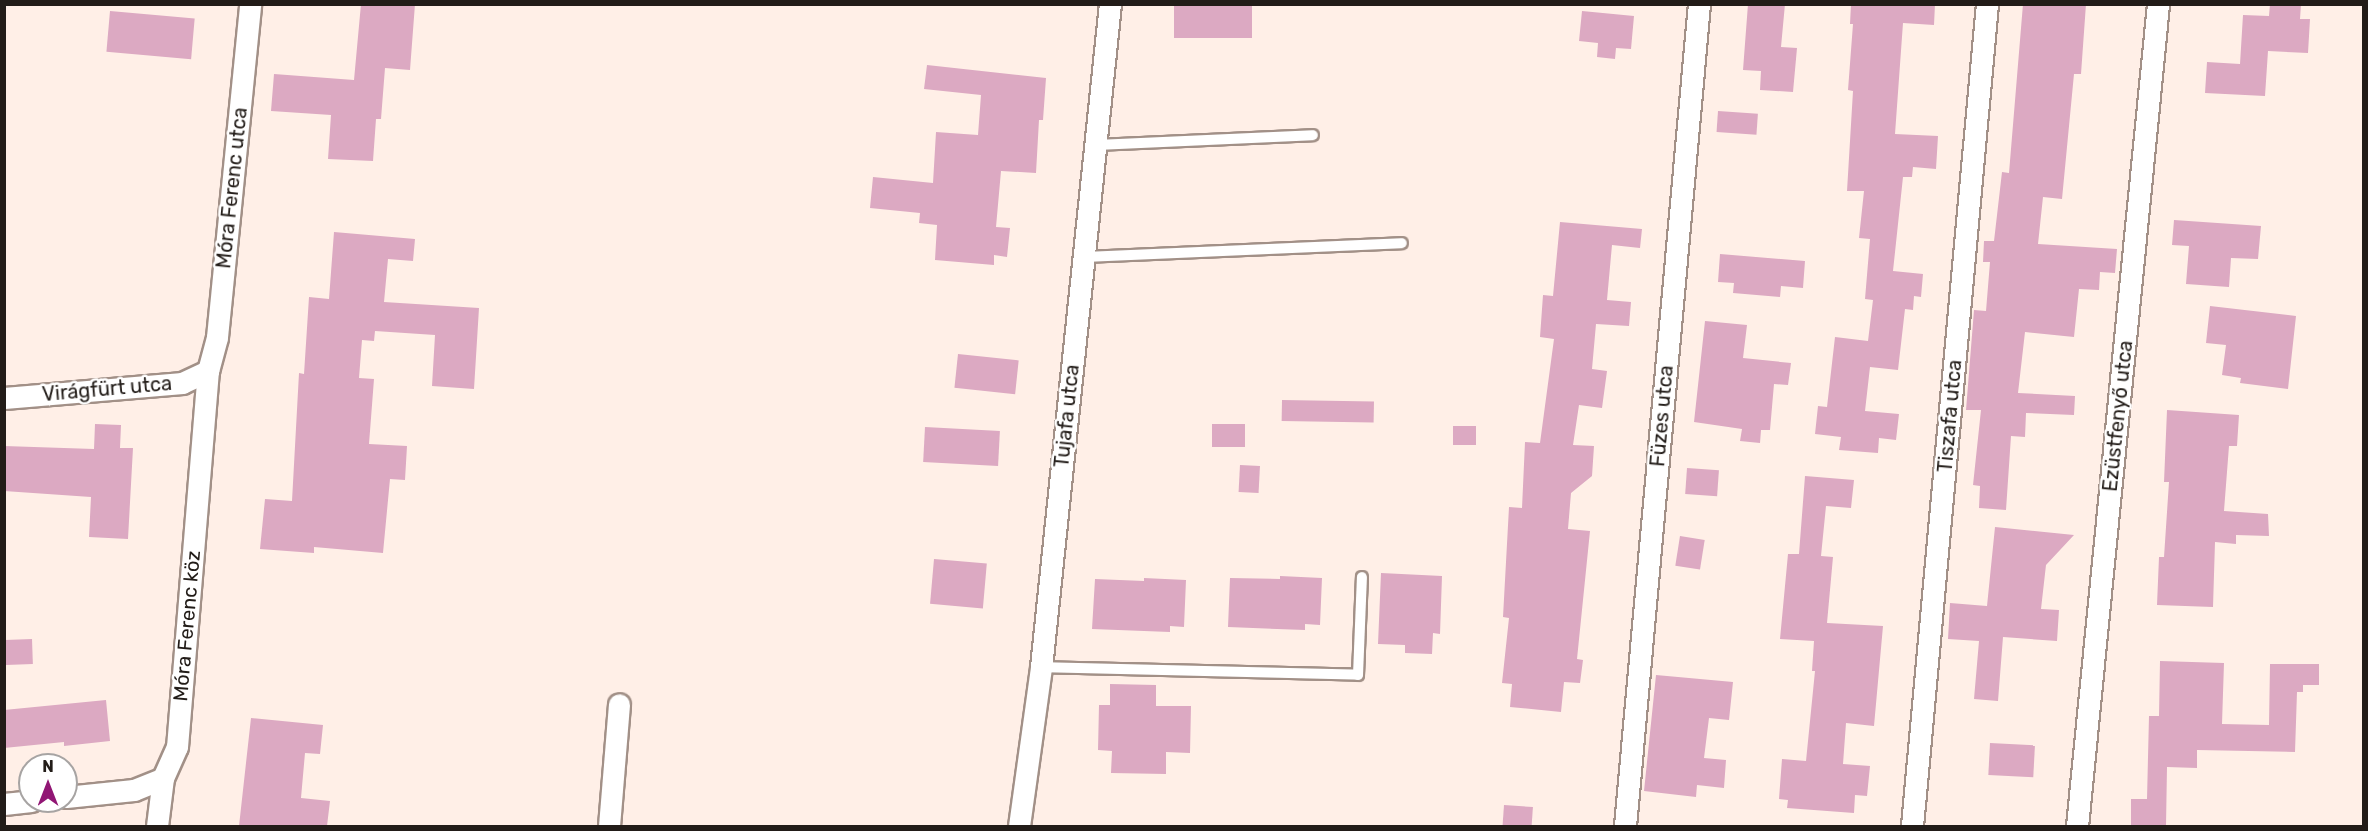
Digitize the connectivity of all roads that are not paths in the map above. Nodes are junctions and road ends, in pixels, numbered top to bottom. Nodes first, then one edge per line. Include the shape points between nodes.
1 (250, 4) edge
2 (1110, 4) edge
3 (1699, 4) edge
4 (1987, 4) edge
5 (2158, 4) edge
6 (1313, 135) dead end
7 (1096, 145) junction
8 (1402, 243) dead end
9 (1084, 257) junction
10 (208, 371) junction
11 (4, 398) edge
12 (1362, 577) dead end
13 (1041, 667) junction
14 (619, 704) dead end
15 (164, 778) junction
16 (78, 796) edge
17 (157, 826) edge
18 (609, 826) edge
19 (615, 826) edge
20 (1019, 826) edge
21 (1625, 826) edge
22 (1912, 826) edge
23 (2077, 826) edge

1 - 10 street, Móra Ferenc utca via 217,337
2 - 7 street, Tujafa utca
3 - 21 street, Füzes utca
4 - 22 street, Tiszafa utca
5 - 23 street, Ezüstfenyő utca
6 - 7 lane
7 - 9 street, Tujafa utca
8 - 9 lane
9 - 13 street, Tujafa utca
10 - 11 street, Virágfürt utca via 182,383
10 - 15 street, Móra Ferenc köz via 177,747
12 - 13 lane via 1358,675
13 - 20 street, Tujafa utca
14 - 18 street
15 - 16 street via 134,790
15 - 17 street, Móra Ferenc köz
18 - 19 street

